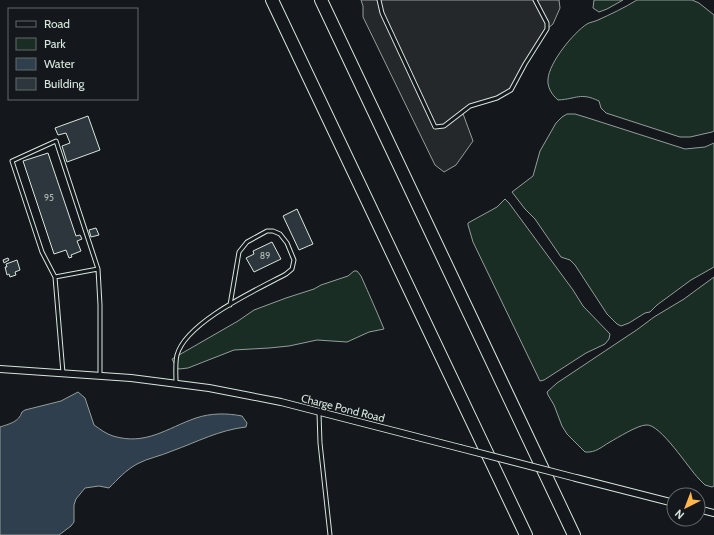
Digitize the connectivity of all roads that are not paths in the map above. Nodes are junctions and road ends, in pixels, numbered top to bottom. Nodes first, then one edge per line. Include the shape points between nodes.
1 (272, 0) edge
2 (321, 0) edge
3 (379, 0) edge
4 (535, 0) edge
5 (98, 269) junction
6 (55, 277) junction
7 (230, 305) junction
8 (0, 370) edge
9 (63, 373) junction
10 (100, 376) junction
11 (176, 383) junction
12 (319, 413) junction
13 (666, 501) edge
14 (330, 535) edge
15 (526, 535) edge
16 (574, 535) edge

1 - 15 highway
2 - 16 highway
3 - 4 lane via 382,13 435,127 444,126 470,106 498,98 511,90 547,29 547,23
5 - 6 lane
5 - 6 lane via 56,141 12,161 42,252
5 - 10 lane
6 - 9 lane
7 - 7 lane via 240,252 247,242 267,230 280,234 294,260 292,269
7 - 11 lane via 201,322 186,338 177,354
8 - 9 street, Charge Pond Road
9 - 10 street, Charge Pond Road
10 - 11 street, Charge Pond Road
11 - 12 street, Charge Pond Road via 257,397
12 - 13 street, Charge Pond Road, bridge
12 - 14 lane

